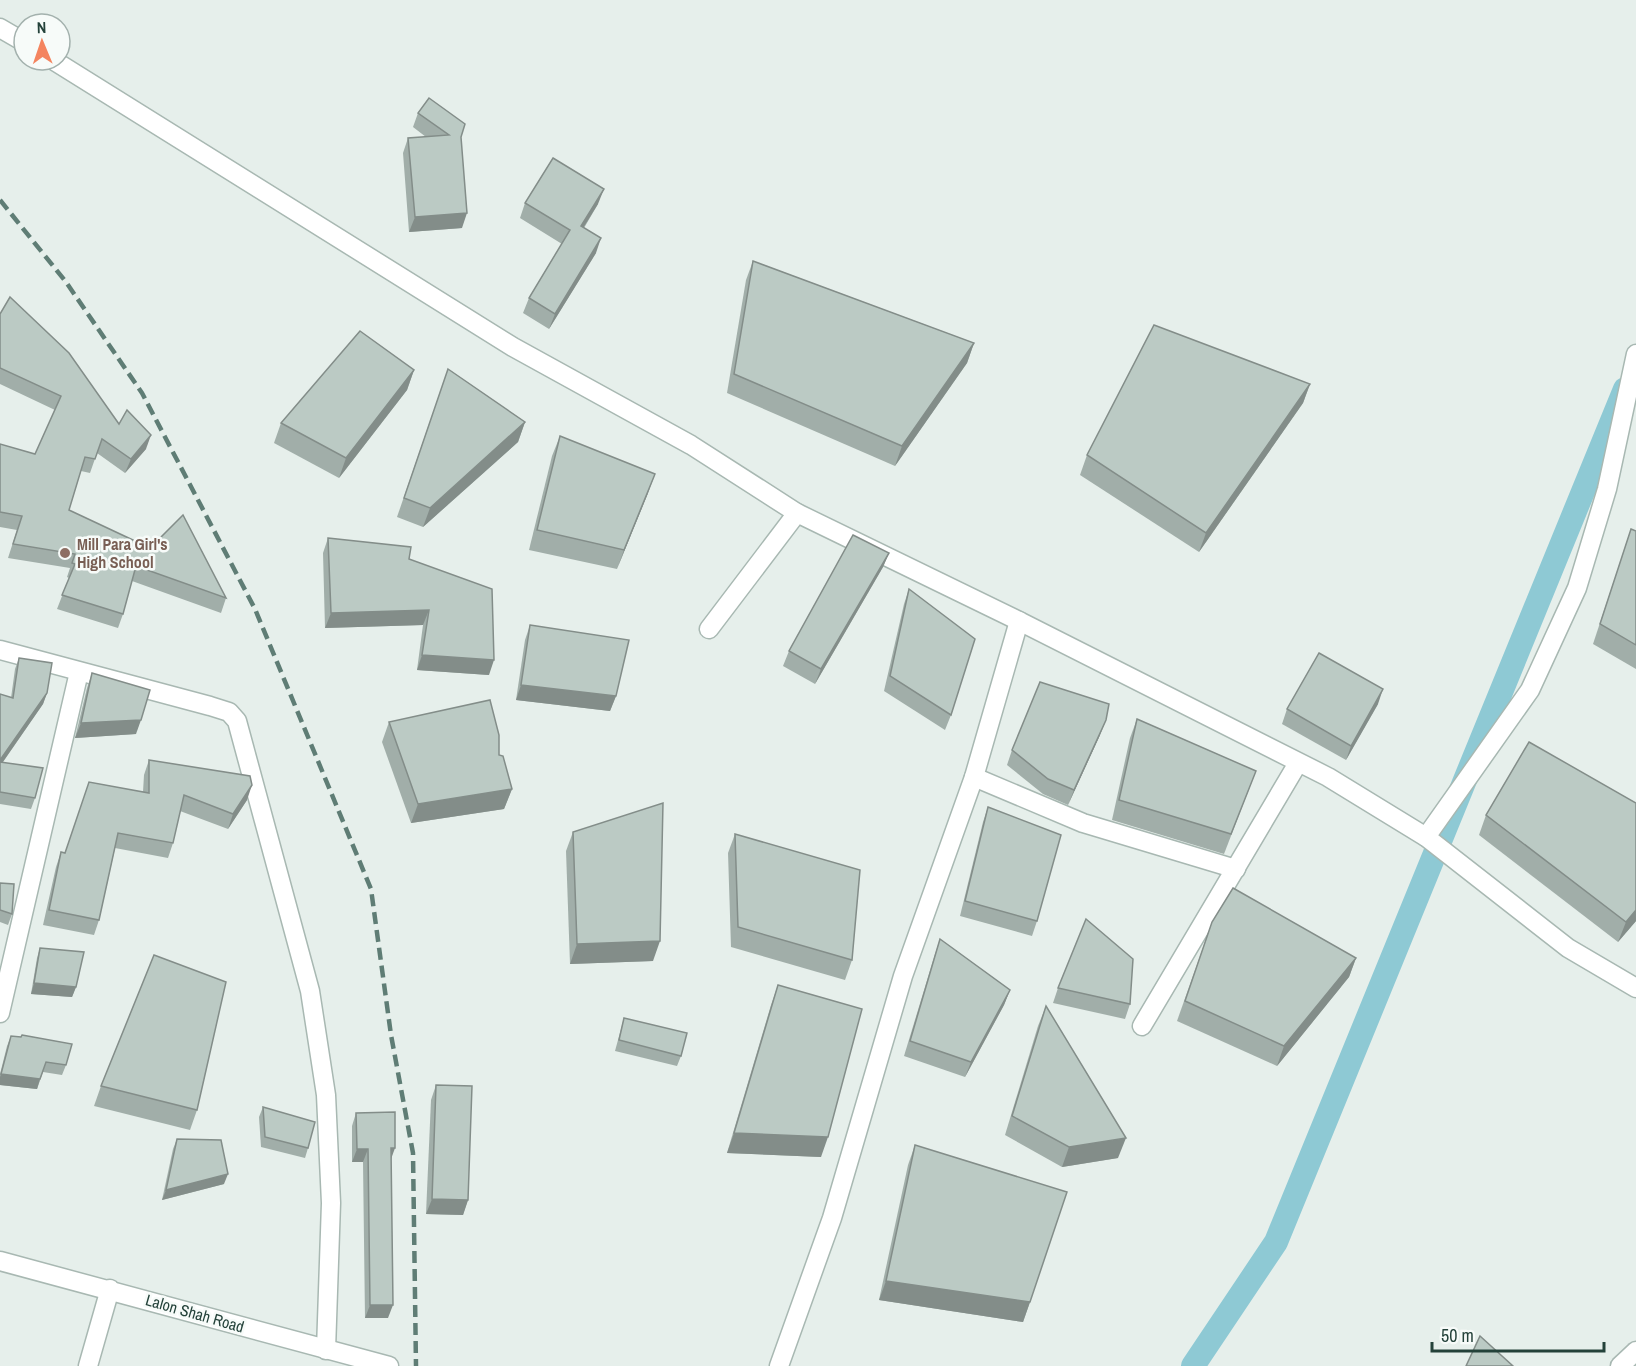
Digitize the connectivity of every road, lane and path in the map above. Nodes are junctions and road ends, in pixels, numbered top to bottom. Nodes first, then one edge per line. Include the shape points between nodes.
1 (72, 72) edge
2 (1636, 354) edge
3 (797, 513) junction
4 (1019, 621) junction
5 (709, 629) dead end
6 (0, 650) edge
7 (79, 672) junction
8 (1298, 763) junction
9 (974, 777) junction
10 (1426, 837) junction
11 (1236, 869) junction
12 (1636, 987) edge
13 (0, 1013) edge
14 (1142, 1026) dead end
15 (0, 1261) edge
16 (110, 1289) junction
17 (326, 1350) junction
18 (1636, 1351) edge
19 (88, 1366) edge
20 (389, 1366) edge
21 (779, 1366) edge
22 (1620, 1366) edge

1 - 3 street via 513,347 691,445
2 - 10 street via 1607,489 1577,588 1530,690
3 - 4 street
3 - 5 street
4 - 8 street
4 - 9 street
6 - 7 street
7 - 13 street
7 - 17 street via 229,712 237,721 310,991 326,1095 331,1203
8 - 10 street
8 - 11 street
9 - 11 street via 1083,823
9 - 21 street via 903,976 832,1218
10 - 12 street via 1568,948
11 - 14 street
15 - 16 street, Lalon Shah Road
16 - 17 street, Lalon Shah Road
16 - 19 street
17 - 20 street, Lalon Shah Road
18 - 22 street

